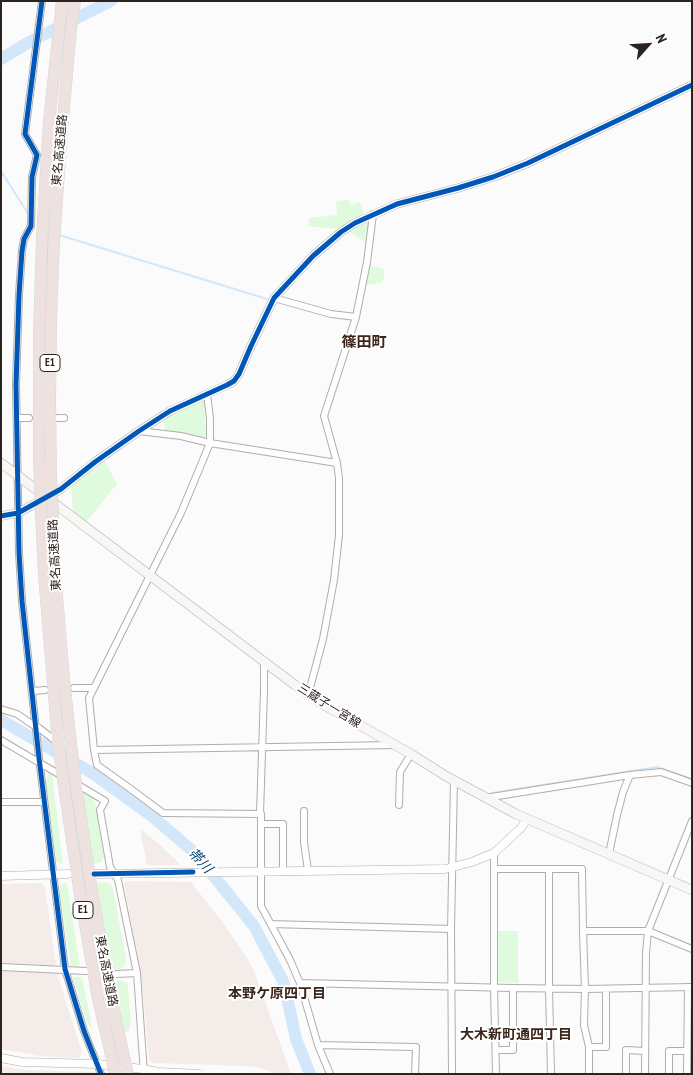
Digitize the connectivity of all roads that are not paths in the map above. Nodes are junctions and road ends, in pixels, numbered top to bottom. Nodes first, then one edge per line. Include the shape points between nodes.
1 (42, 1) edge
2 (62, 1) edge
3 (74, 7) edge
4 (692, 85) edge
5 (373, 214) junction
6 (48, 239) junction
7 (274, 298) junction
8 (356, 317) junction
9 (208, 394) junction
10 (17, 418) junction
11 (29, 418) dead end
12 (139, 431) junction
13 (210, 443) junction
14 (1, 463) edge
15 (337, 464) junction
16 (17, 476) junction
17 (46, 497) junction
18 (18, 513) junction
19 (47, 513) junction
20 (1, 516) edge
21 (150, 576) junction
22 (264, 662) junction
23 (74, 688) dead end
24 (94, 688) junction
25 (44, 690) dead end
26 (33, 691) junction
27 (307, 693) junction
28 (1, 709) edge
29 (36, 728) junction
30 (1, 740) edge
31 (58, 743) junction
32 (395, 745) junction
33 (262, 748) junction
34 (94, 750) junction
35 (411, 754) junction
36 (40, 761) junction
37 (630, 775) junction
38 (454, 781) junction
39 (692, 783) edge
40 (485, 798) junction
41 (1, 802) edge
42 (44, 802) junction
43 (399, 805) dead end
44 (304, 812) dead end
45 (260, 814) junction
46 (527, 819) junction
47 (692, 820) edge
48 (261, 824) junction
49 (494, 852) junction
50 (609, 854) junction
51 (452, 868) junction
52 (495, 869) junction
53 (549, 869) junction
54 (308, 871) junction
55 (262, 872) junction
56 (283, 872) junction
57 (68, 874) dead end
58 (94, 874) dead end
59 (114, 874) junction
60 (53, 875) junction
61 (1, 876) edge
62 (668, 880) junction
63 (692, 890) edge
64 (271, 924) junction
65 (451, 929) junction
66 (583, 931) junction
67 (648, 931) junction
68 (692, 949) edge
69 (1, 967) edge
70 (65, 969) junction
71 (86, 971) dead end
72 (137, 973) junction
73 (116, 974) dead end
74 (300, 983) junction
75 (452, 987) junction
76 (690, 987) edge
77 (494, 988) junction
78 (513, 988) junction
79 (549, 988) junction
80 (646, 988) junction
81 (585, 989) junction
82 (606, 989) junction
83 (318, 1045) junction
84 (589, 1047) junction
85 (496, 1050) junction
86 (645, 1051) junction
87 (687, 1051) junction
88 (1, 1058) edge
89 (98, 1064) junction
90 (144, 1072) edge
91 (102, 1074) edge
92 (115, 1074) edge
93 (128, 1074) edge
94 (198, 1074) edge
95 (330, 1074) edge
96 (416, 1074) edge
97 (452, 1074) edge
98 (496, 1074) edge
99 (551, 1074) edge
100 (589, 1074) edge
101 (626, 1074) edge
102 (645, 1074) edge
103 (668, 1074) edge
104 (687, 1074) edge

1 - 10 street via 24,134 37,155 32,177 32,226 24,239 22,252
2 - 6 highway, 東名高速道路 / E1 via 48,122
3 - 6 highway, 東名高速道路 / E1
4 - 5 street via 528,163
5 - 7 street via 341,232 313,256
5 - 8 street
6 - 19 highway, 東名高速道路 / E1, bridge via 51,318 45,484
7 - 8 street via 331,314
7 - 9 street via 239,374 227,386
8 - 15 street via 324,416
9 - 12 street via 170,411
9 - 13 street
10 - 11 street
10 - 16 street
12 - 13 street
12 - 17 street via 62,489
13 - 15 street
13 - 21 street
14 - 16 main road, 三蔵子一宮線
15 - 27 street via 339,535 334,580 323,639
16 - 17 main road, 三蔵子一宮線
16 - 18 street
17 - 18 street
17 - 21 main road, 三蔵子一宮線
18 - 20 street
18 - 26 street via 22,601
19 - 31 highway, 東名高速道路 / E1 via 44,584
19 - 93 highway, 東名高速道路 / E1, bridge via 71,745 90,886
21 - 22 main road, 三蔵子一宮線
21 - 24 street
22 - 27 main road, 三蔵子一宮線
22 - 33 street
23 - 24 street
24 - 34 street via 90,698
25 - 26 street
26 - 29 street
27 - 32 main road, 三蔵子一宮線
28 - 29 street via 17,714
29 - 31 street
29 - 36 street
30 - 36 street
31 - 92 highway, 東名高速道路 / E1, bridge via 82,910
32 - 33 street
32 - 35 main road, 三蔵子一宮線
33 - 34 street
33 - 45 street
34 - 45 street via 97,765 163,813
35 - 38 main road, 三蔵子一宮線
35 - 43 street via 400,772
36 - 42 street
36 - 59 street via 105,800 100,810
37 - 39 street via 661,772
37 - 40 street
37 - 50 street
38 - 40 main road, 三蔵子一宮線
38 - 51 street
40 - 46 main road, 三蔵子一宮線
41 - 42 street
42 - 60 street
44 - 54 street
45 - 48 street
46 - 49 street
46 - 50 main road, 三蔵子一宮線
47 - 62 street
48 - 55 street
48 - 56 street via 283,824
49 - 51 street
49 - 52 street
50 - 62 main road, 三蔵子一宮線
51 - 54 street
51 - 65 street
52 - 53 street
52 - 77 street
53 - 66 street via 582,870
53 - 79 street
54 - 56 street
55 - 56 street
55 - 59 street
55 - 64 street via 261,906
57 - 60 street
58 - 59 street
59 - 72 street via 118,880
60 - 61 street
60 - 70 street
62 - 63 main road, 三蔵子一宮線
62 - 67 street
64 - 65 street
64 - 74 street
65 - 75 street
66 - 67 street
66 - 81 street
67 - 68 street
67 - 80 street
69 - 70 street
70 - 71 street
70 - 89 street
72 - 73 street
72 - 90 street
74 - 75 street
74 - 83 street
75 - 77 street
75 - 97 street
76 - 80 street
76 - 87 street
77 - 78 street
77 - 85 street
78 - 79 street
78 - 85 street via 513,1050
79 - 81 street
79 - 99 street
80 - 82 street
80 - 86 street
81 - 82 street
81 - 84 street via 584,1025
82 - 84 street via 606,1046
83 - 95 street
83 - 96 street via 416,1048
84 - 100 street
85 - 98 street
86 - 101 street via 626,1050
86 - 102 street
87 - 103 street via 669,1051
87 - 104 street
88 - 89 street via 22,1062
89 - 90 street
89 - 91 street
90 - 94 street

